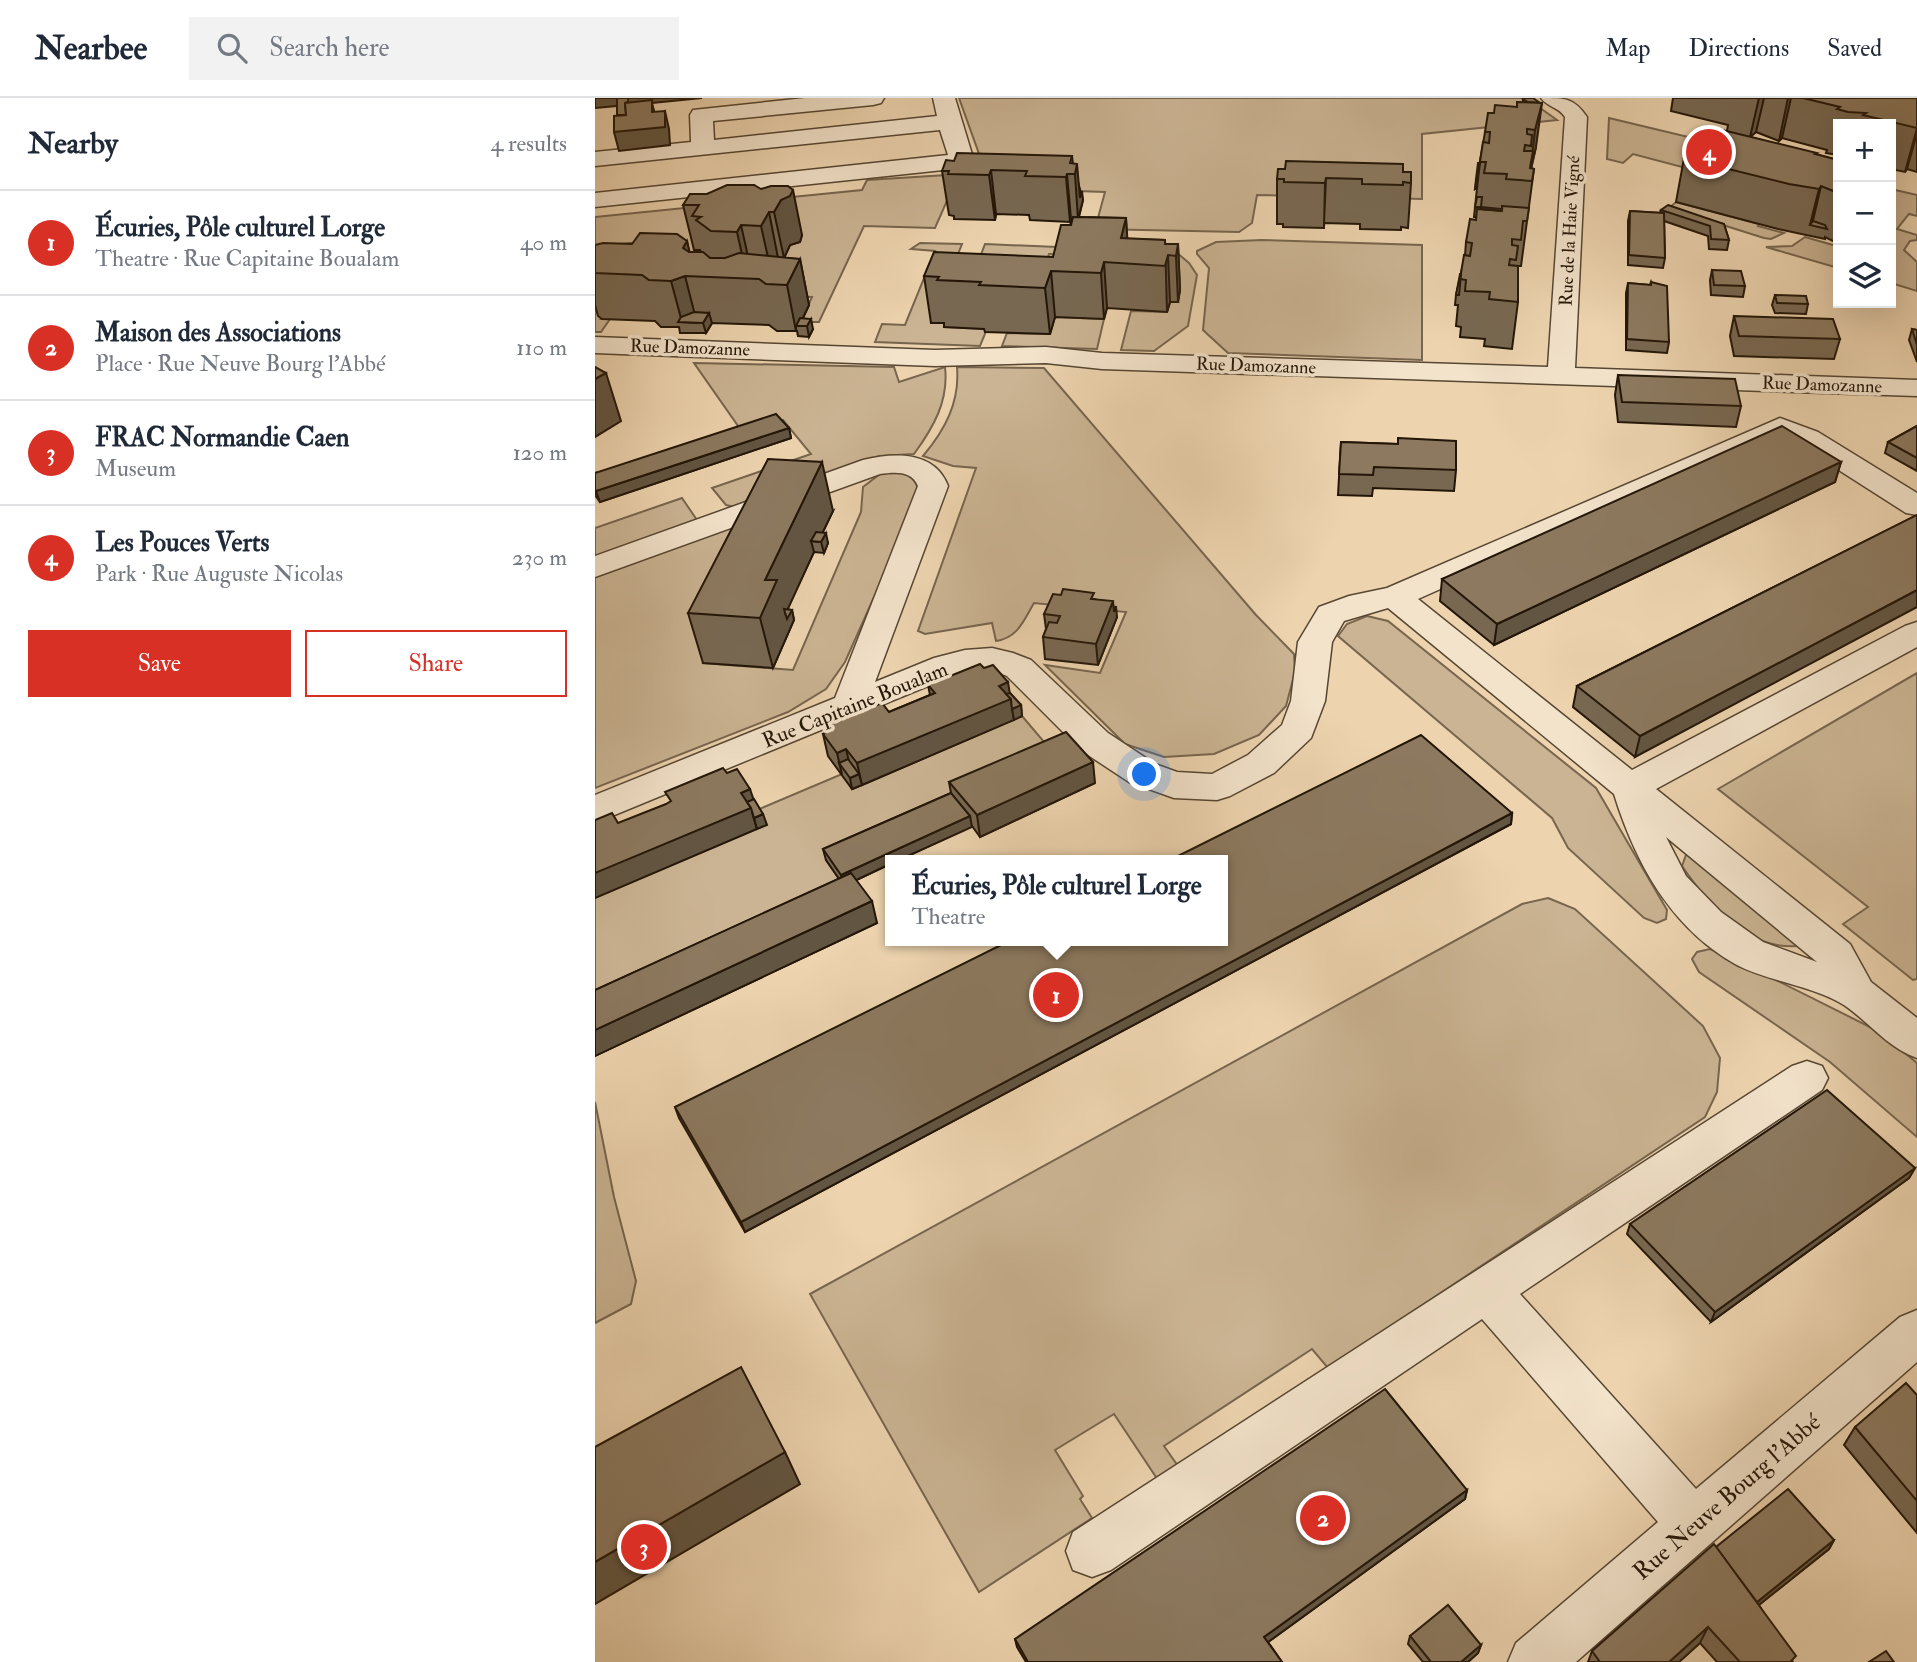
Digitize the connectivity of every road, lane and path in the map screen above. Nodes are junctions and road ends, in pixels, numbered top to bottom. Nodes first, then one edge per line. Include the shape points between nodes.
1 (873, 98) edge
2 (944, 98) edge
3 (1570, 101) edge
4 (949, 122) junction
5 (703, 147) junction
6 (595, 159) edge
7 (595, 200) edge
8 (595, 345) edge
9 (1561, 377) junction
10 (1917, 388) edge
11 (1917, 506) edge
12 (595, 567) edge
13 (1395, 597) junction
14 (1917, 633) edge
15 (849, 706) junction
16 (1630, 787) junction
17 (595, 810) edge
18 (1857, 993) junction
19 (1909, 1022) edge
20 (1807, 1078) dead end
21 (1486, 1290) junction
22 (1917, 1332) edge
23 (1695, 1526) junction
24 (1092, 1551) dead end
25 (1535, 1662) edge

1 - 5 street via 701,115
2 - 4 street
3 - 9 street, Rue de la Haie Vigné via 1576,117
4 - 5 street
4 - 7 street via 963,161
5 - 6 street
8 - 9 street, Rue Damozanne via 935,358 1046,355 1114,362
9 - 10 street, Rue Damozanne
11 - 13 street, Rue Capitaine Boualam via 1808,438 1780,427
12 - 15 street via 874,466 895,463 925,470 933,486
13 - 15 street, Rue Capitaine Boualam via 1331,614 1315,642 1308,701 1298,730 1261,764 1217,788 1174,785 1142,773 1095,742 1019,668 1005,660 976,658 946,666
13 - 16 street
14 - 16 street
15 - 17 street, Rue Capitaine Boualam
16 - 18 street via 1836,955
16 - 18 street via 1645,833 1672,885 1707,922 1749,953
18 - 19 street
20 - 21 street
21 - 23 street
21 - 24 street
22 - 23 street, Rue Neuve Bourg l'Abbé
23 - 25 street, Rue Neuve Bourg l'Abbé

